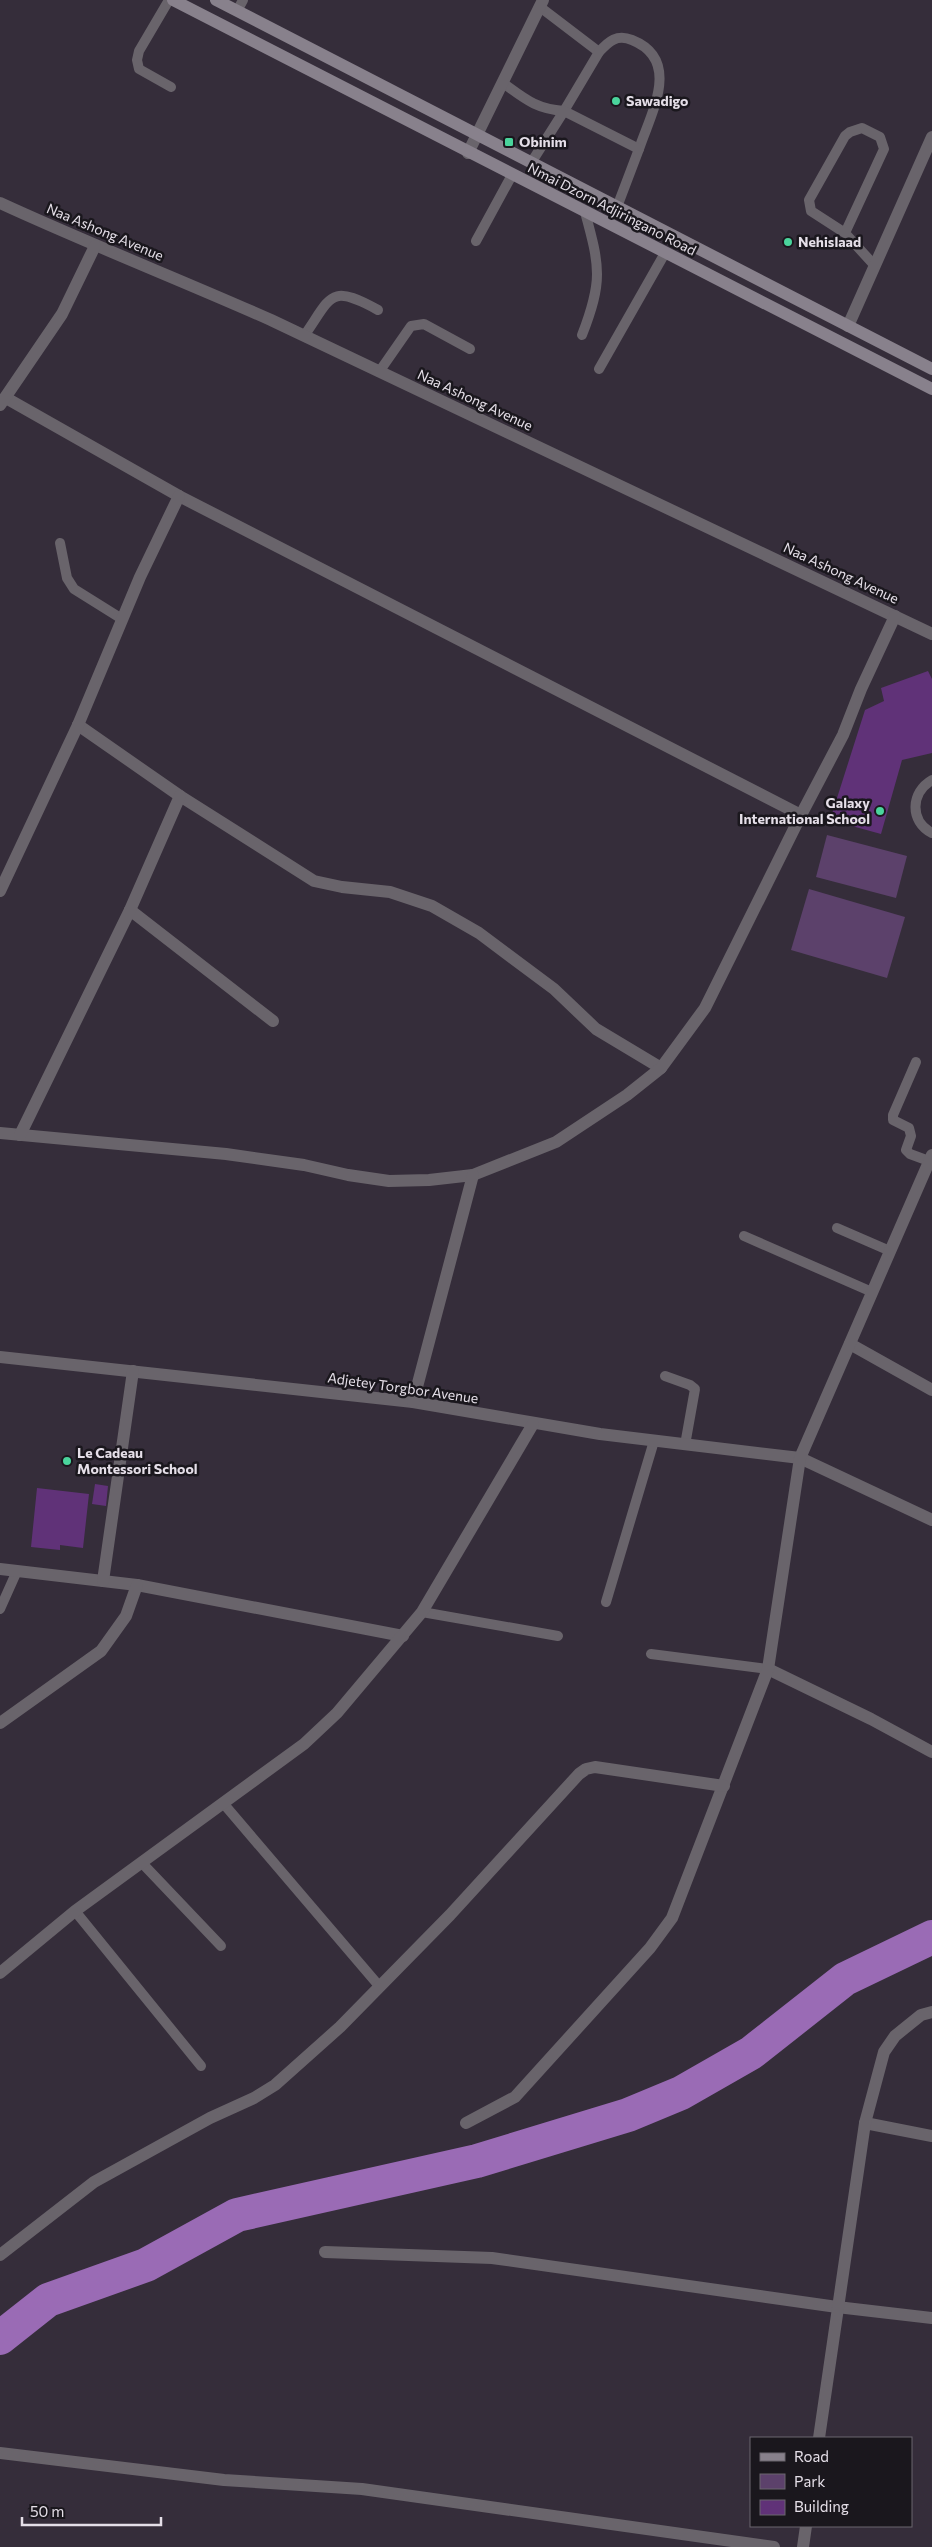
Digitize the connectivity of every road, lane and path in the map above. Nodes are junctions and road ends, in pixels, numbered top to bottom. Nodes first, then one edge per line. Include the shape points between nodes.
1 (170, 0) edge
2 (173, 0) edge
3 (216, 0) edge
4 (541, 4) edge
5 (240, 5) edge
6 (599, 52) junction
7 (503, 83) junction
8 (171, 87) dead end
9 (564, 111) junction
10 (478, 136) junction
11 (932, 138) edge
12 (638, 148) junction
13 (468, 153) junction
14 (531, 163) junction
15 (512, 175) junction
16 (0, 203) edge
17 (617, 207) junction
18 (585, 212) junction
19 (845, 233) junction
20 (476, 241) dead end
21 (95, 246) junction
22 (665, 253) junction
23 (875, 266) junction
24 (378, 310) dead end
25 (848, 326) junction
26 (304, 336) junction
27 (582, 336) dead end
28 (470, 349) dead end
29 (599, 368) dead end
30 (932, 368) edge
31 (380, 372) junction
32 (932, 389) edge
33 (3, 401) edge
34 (179, 496) junction
35 (60, 543) dead end
36 (895, 616) junction
37 (122, 619) junction
38 (932, 634) edge
39 (78, 724) junction
40 (932, 780) edge
41 (180, 796) junction
42 (801, 815) junction
43 (932, 833) edge
44 (0, 891) edge
45 (130, 910) junction
46 (273, 1021) dead end
47 (916, 1062) dead end
48 (662, 1068) junction
49 (0, 1133) edge
50 (20, 1135) junction
51 (931, 1159) edge
52 (473, 1175) junction
53 (837, 1228) dead end
54 (744, 1236) dead end
55 (890, 1251) junction
56 (872, 1292) junction
57 (850, 1344) junction
58 (0, 1357) edge
59 (133, 1371) junction
60 (665, 1376) dead end
61 (932, 1390) edge
62 (413, 1402) junction
63 (533, 1424) junction
64 (654, 1441) junction
65 (685, 1445) junction
66 (800, 1458) junction
67 (932, 1520) edge
68 (0, 1569) edge
69 (17, 1571) junction
70 (103, 1581) junction
71 (137, 1585) junction
72 (606, 1602) dead end
73 (0, 1609) edge
74 (422, 1612) junction
75 (402, 1636) junction
76 (558, 1636) dead end
77 (651, 1654) dead end
78 (768, 1669) junction
79 (0, 1723) edge
80 (932, 1752) edge
81 (724, 1786) junction
82 (223, 1803) junction
83 (142, 1863) junction
84 (76, 1911) junction
85 (221, 1946) dead end
86 (0, 1972) edge
87 (380, 1987) junction
88 (932, 2012) edge
89 (200, 2066) dead end
90 (466, 2123) dead end
91 (865, 2124) junction
92 (932, 2136) edge
93 (325, 2252) dead end
94 (0, 2255) edge
95 (837, 2307) junction
96 (932, 2318) edge
97 (819, 2437) edge
98 (0, 2453) edge
99 (806, 2527) edge
100 (774, 2547) edge
101 (803, 2547) edge

1 - 8 lane via 139,50 137,60 139,69
2 - 13 main road, Nmai Dzorn Adjiringano Road
3 - 5 main road, Nmai Dzorn Adjiringano Road
4 - 6 lane
4 - 7 street
5 - 10 main road, Nmai Dzorn Adjiringano Road
6 - 9 lane
6 - 12 lane via 613,38 621,37 633,40 653,54 658,64 659,86
7 - 9 lane via 535,106
7 - 10 street
9 - 12 lane
9 - 14 lane
10 - 13 street
10 - 14 main road, Nmai Dzorn Adjiringano Road
11 - 23 street
12 - 17 lane
13 - 15 main road, Nmai Dzorn Adjiringano Road
14 - 17 main road, Nmai Dzorn Adjiringano Road
15 - 18 main road, Nmai Dzorn Adjiringano Road
15 - 20 lane
16 - 21 street, Naa Ashong Avenue
17 - 25 main road, Nmai Dzorn Adjiringano Road
18 - 22 main road, Nmai Dzorn Adjiringano Road
18 - 27 lane via 598,260 594,306
19 - 19 lane via 811,211 809,200 845,136 862,128 880,137 884,149
19 - 23 lane
21 - 26 street, Naa Ashong Avenue via 162,272
21 - 33 street via 62,314
22 - 29 lane
22 - 32 main road, Nmai Dzorn Adjiringano Road
23 - 25 street
24 - 26 lane via 354,297 340,294 331,298
25 - 30 main road, Nmai Dzorn Adjiringano Road
26 - 31 street, Naa Ashong Avenue
28 - 31 lane via 424,324 411,326
31 - 36 street, Naa Ashong Avenue
33 - 34 street
34 - 37 street
34 - 42 street
35 - 37 lane via 67,578 74,589
36 - 38 street, Naa Ashong Avenue
36 - 42 street via 843,735
37 - 39 street
39 - 41 street
39 - 44 street
40 - 43 lane via 919,791 915,809 922,826
41 - 45 street
41 - 48 street via 314,881 390,892 432,906 456,919 479,932 554,989 596,1029
42 - 48 street via 705,1008
45 - 46 street
45 - 50 street
47 - 51 lane via 893,1120 909,1128 906,1150
48 - 52 street via 556,1142
49 - 50 street
50 - 52 street via 226,1154 304,1164 389,1181
51 - 55 street
52 - 62 street
53 - 55 lane
54 - 56 lane
55 - 56 street
56 - 57 street
57 - 61 street
57 - 66 street
58 - 59 street, Adjetey Torgbor Avenue
59 - 62 street, Adjetey Torgbor Avenue
59 - 70 street
60 - 65 lane via 695,1389
62 - 63 street, Adjetey Torgbor Avenue
63 - 64 street, Adjetey Torgbor Avenue
63 - 74 street
64 - 65 street, Adjetey Torgbor Avenue
64 - 72 lane
65 - 66 street, Adjetey Torgbor Avenue
66 - 67 street, Adjetey Torgbor Avenue
66 - 78 street
68 - 69 street
69 - 70 street
69 - 73 lane
70 - 71 street
71 - 75 street
71 - 79 street via 126,1616 101,1651
74 - 75 street
74 - 76 lane
75 - 82 street via 337,1713 310,1738
77 - 78 lane
78 - 80 street
78 - 81 street
81 - 87 street via 596,1767 586,1769
81 - 90 street via 672,1918 650,1948 515,2097
82 - 83 street
82 - 87 lane
83 - 84 street
83 - 85 lane
84 - 86 street
84 - 89 lane
87 - 94 street via 275,2084 94,2182
88 - 91 street via 921,2015 895,2036 884,2052
91 - 92 street
91 - 95 street
93 - 95 street via 492,2258
95 - 96 street
95 - 97 street
98 - 100 street via 224,2480 362,2490
99 - 101 street

